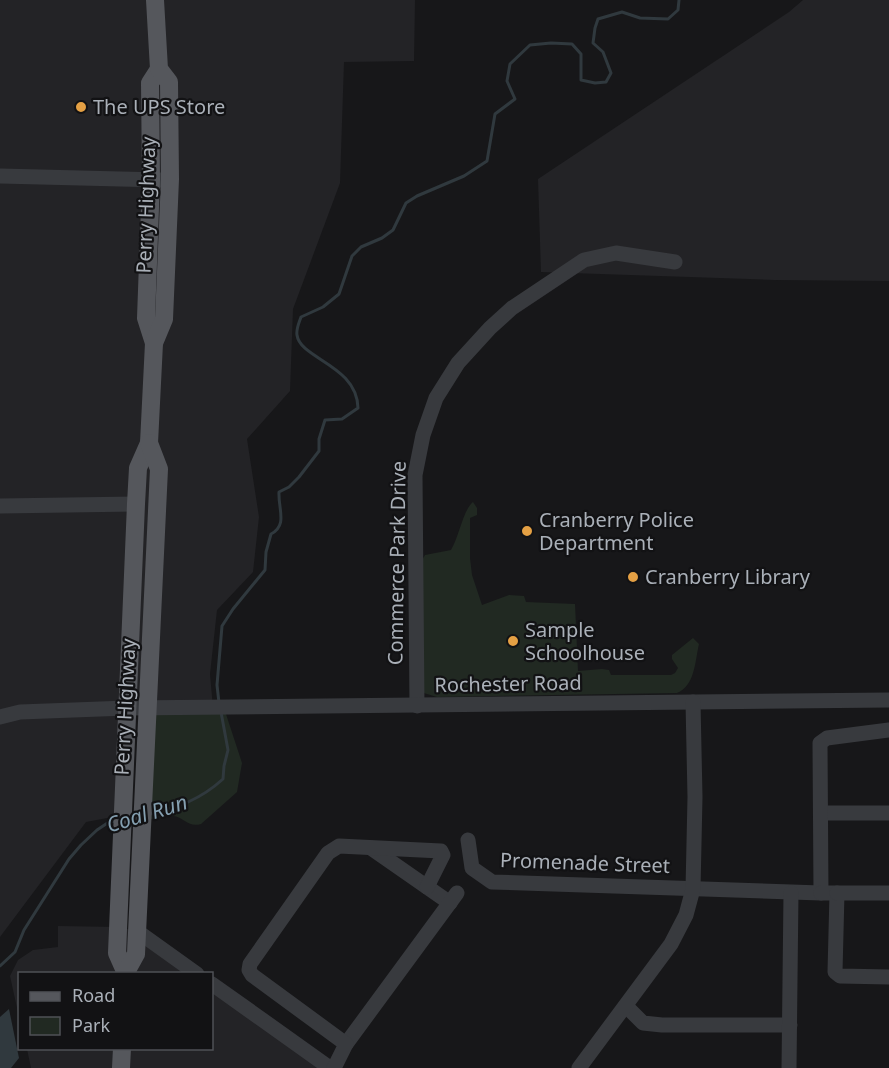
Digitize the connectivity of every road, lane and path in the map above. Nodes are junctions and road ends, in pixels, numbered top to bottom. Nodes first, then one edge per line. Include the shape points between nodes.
1 (155, 0) edge
2 (159, 69) junction
3 (0, 176) edge
4 (170, 179) junction
5 (152, 180) junction
6 (675, 262) dead end
7 (154, 343) junction
8 (149, 443) junction
9 (136, 504) junction
10 (0, 506) edge
11 (889, 700) edge
12 (693, 702) junction
13 (417, 706) junction
14 (0, 708) edge
15 (127, 708) junction
16 (147, 709) junction
17 (20, 712) junction
18 (0, 717) edge
19 (889, 730) edge
20 (821, 813) junction
21 (889, 813) edge
22 (468, 840) dead end
23 (370, 847) junction
24 (427, 887) junction
25 (693, 889) junction
26 (791, 893) junction
27 (821, 893) junction
28 (837, 893) junction
29 (889, 893) edge
30 (137, 931) junction
31 (125, 972) edge
32 (193, 972) edge
33 (889, 977) edge
34 (213, 985) edge
35 (626, 1006) junction
36 (790, 1025) junction
37 (346, 1044) junction
38 (122, 1050) edge
39 (121, 1068) edge
40 (332, 1068) edge
41 (579, 1068) edge
42 (789, 1068) edge

1 - 2 main road, Perry Highway
2 - 4 main road, Perry Highway via 169,82
2 - 5 main road, Perry Highway via 150,83
3 - 5 street
4 - 5 street
4 - 7 main road, Perry Highway via 164,319
5 - 7 main road, Perry Highway via 146,318
6 - 13 street, Commerce Park Drive via 616,253 584,260 512,308 458,363 441,390 423,435 415,475
7 - 8 main road, Perry Highway
8 - 9 main road, Perry Highway via 138,468
8 - 16 main road, Perry Highway via 159,469
9 - 10 street
9 - 15 main road, Perry Highway
11 - 12 street, Rochester Road
12 - 13 street, Rochester Road
12 - 25 street
13 - 16 street, Rochester Road
14 - 17 street
15 - 16 street, Rochester Road
15 - 17 street, Rochester Road
15 - 31 main road, Perry Highway via 117,953
16 - 30 main road, Perry Highway
17 - 18 street
19 - 20 street via 827,738 820,743
20 - 21 street
20 - 27 street
22 - 25 street, Promenade Street via 472,868 492,882
23 - 24 street
23 - 24 street via 441,851 441,863
23 - 37 street via 333,849 249,970
24 - 37 street via 453,898
25 - 26 street, Promenade Street
25 - 35 street via 686,915 671,944
26 - 27 street, Promenade Street
26 - 36 street
27 - 28 street, Promenade Street
28 - 29 street, Promenade Street
28 - 33 street via 835,972 840,976
30 - 31 main road, Perry Highway via 136,954
30 - 32 street
34 - 40 street
35 - 36 street via 643,1023
35 - 41 street
36 - 42 street
37 - 40 street
38 - 39 main road

